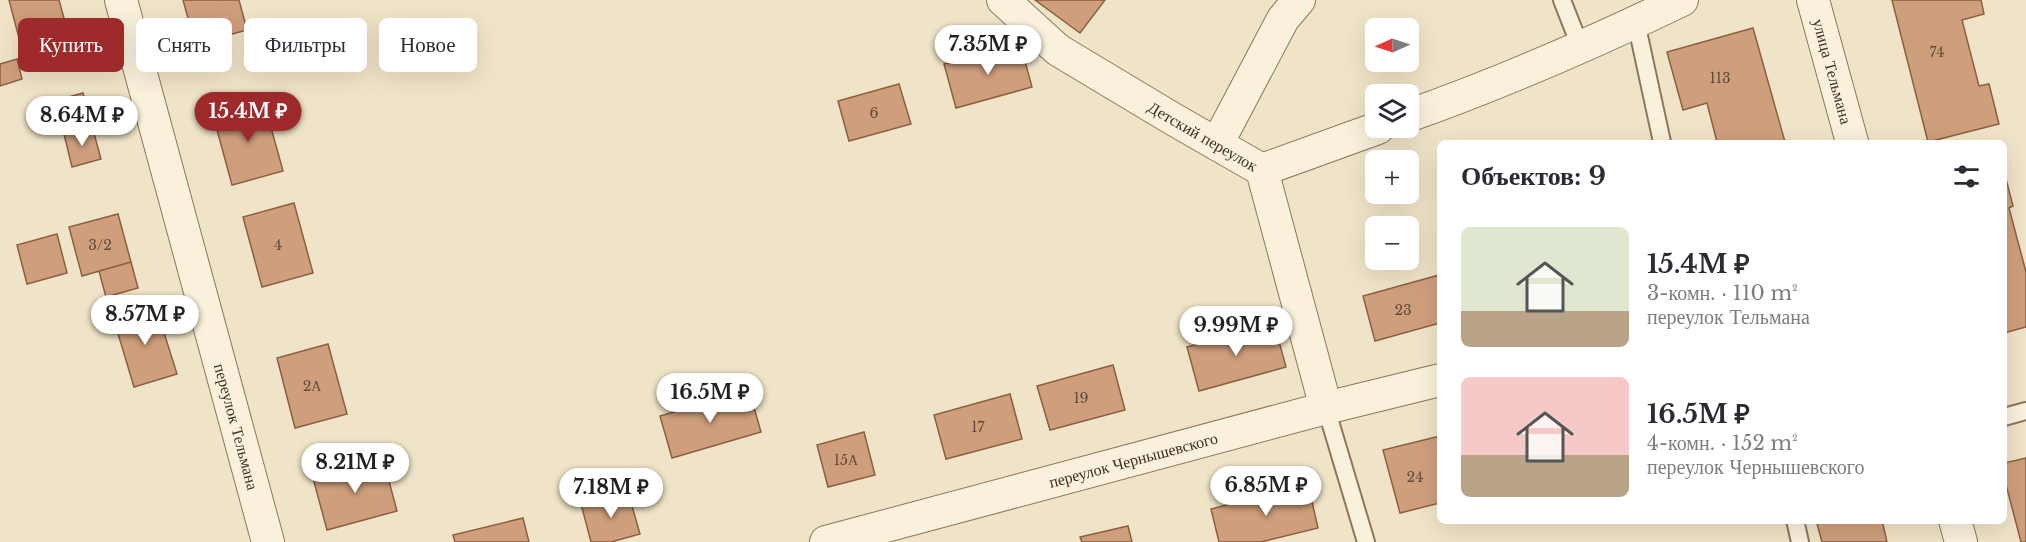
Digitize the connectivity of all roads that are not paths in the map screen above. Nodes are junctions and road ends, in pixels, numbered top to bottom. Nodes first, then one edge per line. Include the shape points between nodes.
1 (121, 0) edge
2 (1003, 0) edge
3 (1299, 0) edge
4 (1562, 0) edge
5 (1682, 0) edge
6 (1813, 0) edge
7 (1636, 22) junction
8 (1580, 46) junction
9 (1419, 113) edge
10 (1365, 133) edge
11 (1662, 140) edge
12 (1851, 140) edge
13 (1217, 144) junction
14 (1262, 170) junction
15 (1437, 381) edge
16 (1326, 408) junction
17 (2026, 411) edge
18 (2007, 416) edge
19 (1796, 524) edge
20 (1956, 524) edge
21 (268, 542) edge
22 (826, 542) edge
23 (1366, 542) edge
24 (1800, 542) edge
25 (1961, 542) edge

1 - 21 street, переулок Тельмана
2 - 13 street, Детский переулок via 1058,50
3 - 13 street via 1283,19
4 - 8 lane
5 - 7 street
6 - 12 street, улица Тельмана
7 - 8 street
7 - 11 lane
8 - 9 street
10 - 14 street
13 - 14 street, Детский переулок
14 - 16 street, Детский переулок
15 - 16 street, переулок Чернышевского
16 - 22 street, переулок Чернышевского
16 - 23 lane
17 - 18 lane
19 - 24 lane
20 - 25 street

